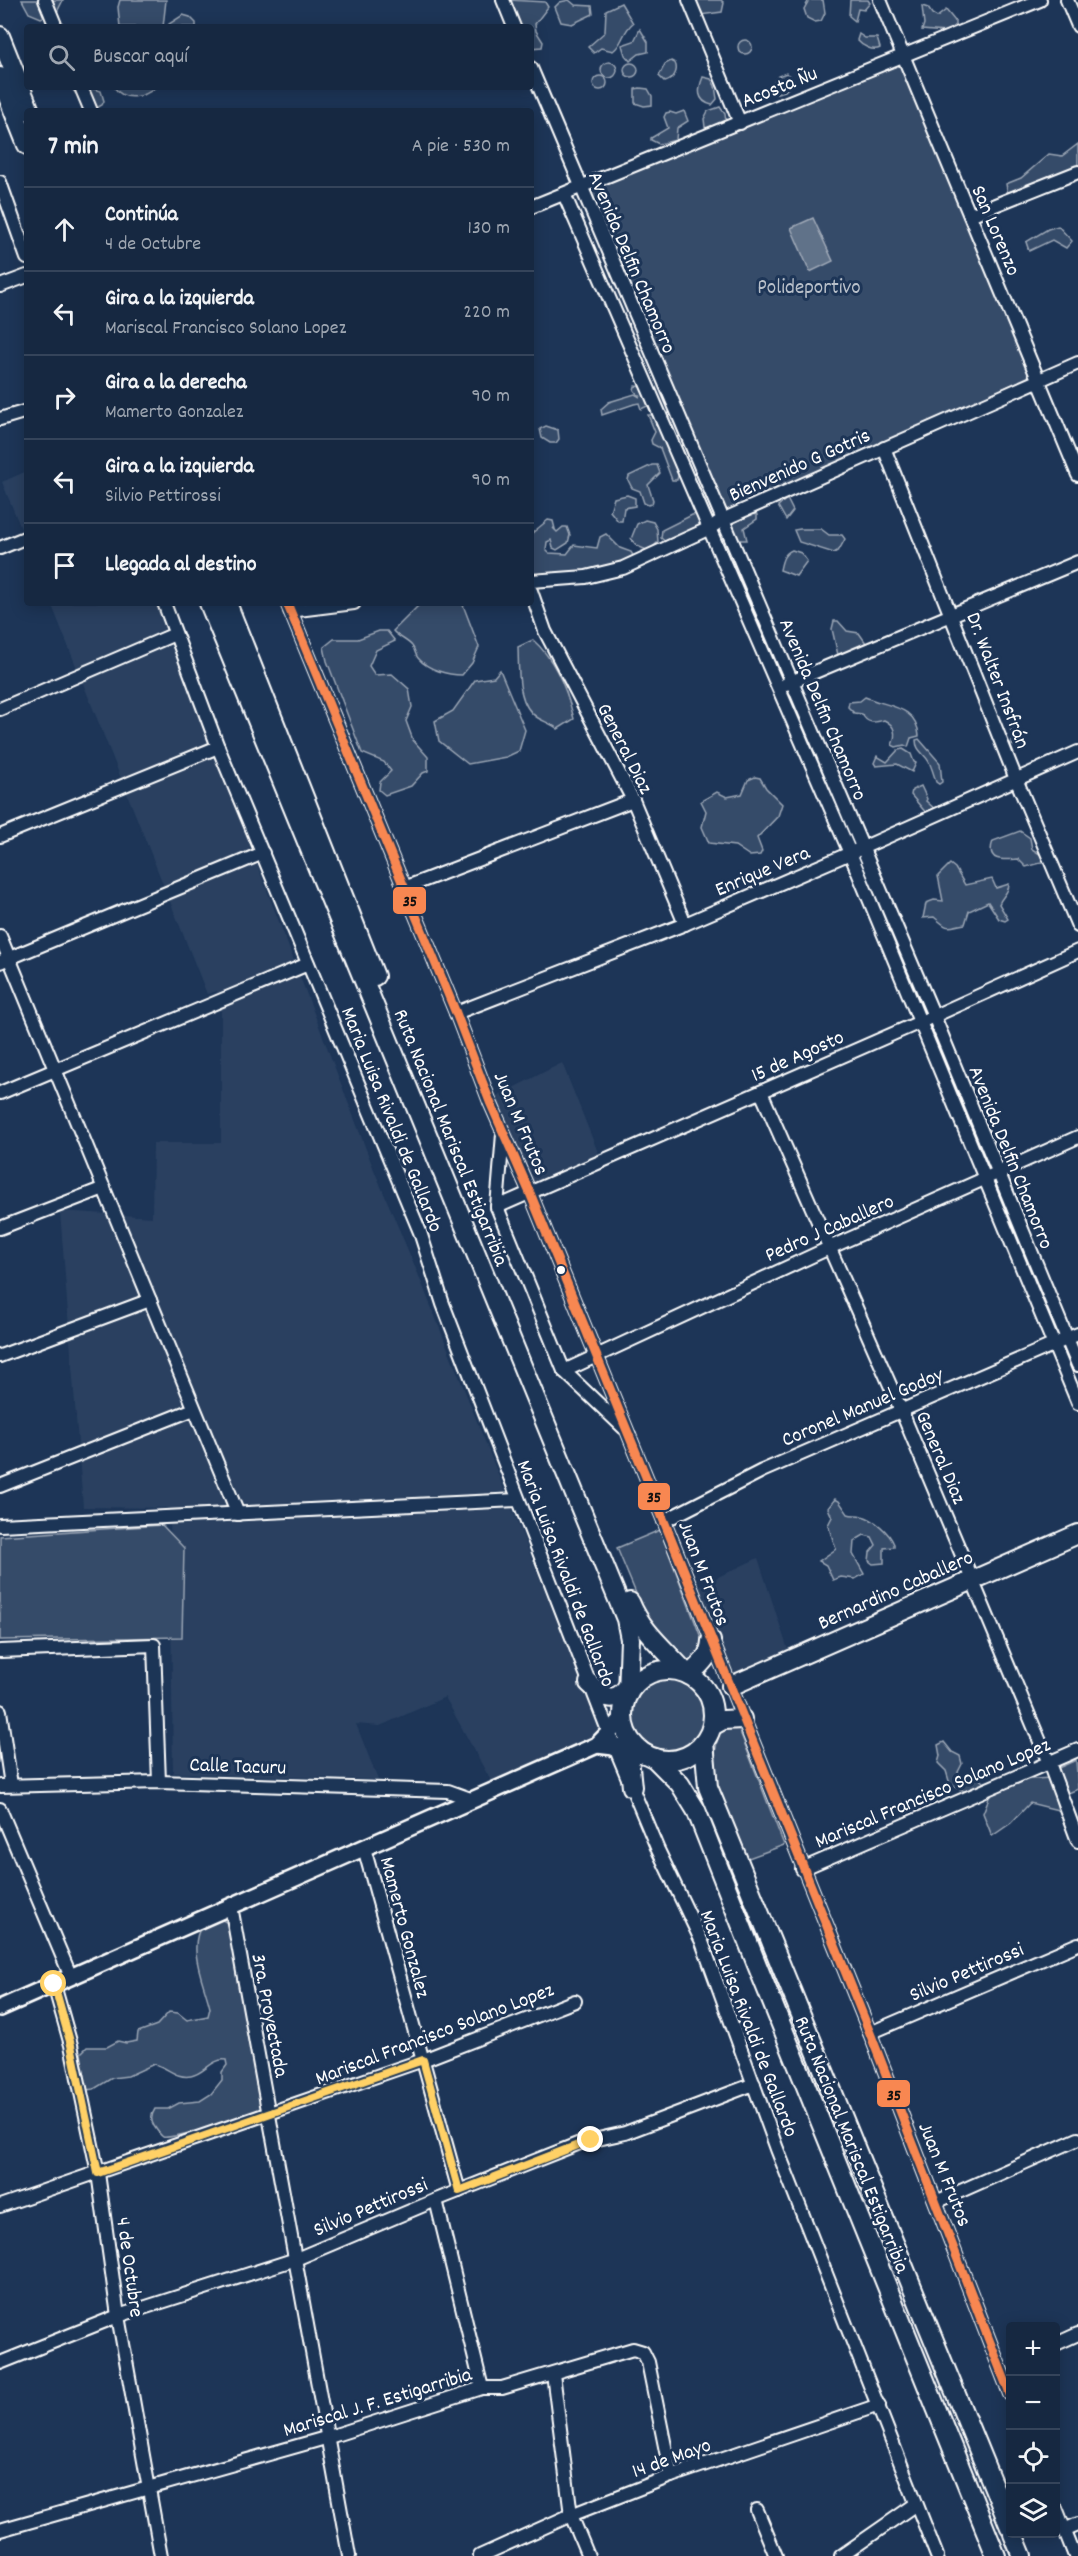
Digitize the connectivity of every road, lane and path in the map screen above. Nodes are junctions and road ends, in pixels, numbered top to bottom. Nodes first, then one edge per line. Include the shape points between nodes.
1 (45, 0) edge
2 (503, 0) edge
3 (689, 0) edge
4 (880, 0) edge
5 (1040, 0) edge
6 (1067, 0) edge
7 (55, 24) edge
8 (513, 24) edge
9 (1078, 26) edge
10 (0, 36) edge
11 (904, 56) junction
12 (534, 75) edge
13 (0, 77) edge
14 (82, 90) edge
15 (29, 108) edge
16 (90, 108) edge
17 (740, 123) junction
18 (24, 137) edge
19 (1078, 172) edge
20 (0, 182) edge
21 (580, 188) junction
22 (564, 194) junction
23 (534, 206) edge
24 (970, 215) junction
25 (24, 250) edge
26 (24, 277) edge
27 (0, 286) edge
28 (1078, 363) edge
29 (1039, 380) junction
30 (24, 412) edge
31 (0, 418) edge
32 (884, 448) junction
33 (1078, 475) edge
34 (722, 520) junction
35 (710, 528) junction
36 (24, 538) edge
37 (0, 548) edge
38 (1078, 562) edge
39 (534, 581) edge
40 (534, 600) edge
41 (165, 606) edge
42 (210, 606) edge
43 (228, 606) edge
44 (305, 606) edge
45 (289, 607) edge
46 (952, 615) junction
47 (175, 634) junction
48 (791, 682) junction
49 (778, 688) junction
50 (0, 709) edge
51 (218, 747) junction
52 (1078, 752) edge
53 (1016, 779) junction
54 (633, 800) junction
55 (0, 836) edge
56 (856, 851) junction
57 (263, 853) junction
58 (404, 888) junction
59 (685, 924) junction
60 (1078, 926) edge
61 (0, 936) edge
62 (1078, 951) edge
63 (4, 961) edge
64 (308, 964) junction
65 (456, 1013) junction
66 (934, 1016) junction
67 (920, 1022) junction
68 (57, 1071) junction
69 (761, 1092) junction
70 (0, 1093) edge
71 (503, 1132) junction
72 (1078, 1137) edge
73 (997, 1173) junction
74 (983, 1179) junction
75 (104, 1188) junction
76 (530, 1193) junction
77 (497, 1207) junction
78 (0, 1228) edge
79 (829, 1248) junction
80 (150, 1300) junction
81 (1072, 1336) edge
82 (1053, 1345) junction
83 (0, 1356) edge
84 (597, 1356) junction
85 (1078, 1365) edge
86 (564, 1371) junction
87 (1078, 1403) edge
88 (194, 1409) junction
89 (901, 1410) junction
90 (627, 1431) junction
91 (0, 1485) edge
92 (518, 1500) junction
93 (237, 1514) junction
94 (664, 1521) junction
95 (0, 1526) edge
96 (1078, 1534) edge
97 (972, 1580) junction
98 (711, 1641) junction
99 (0, 1651) edge
100 (689, 1675) junction
101 (589, 1683) junction
102 (731, 1686) junction
103 (628, 1690) junction
104 (0, 1711) edge
105 (623, 1718) junction
106 (742, 1719) junction
107 (710, 1730) junction
108 (612, 1740) junction
109 (1078, 1750) edge
110 (644, 1752) junction
111 (1049, 1763) junction
112 (159, 1782) junction
113 (6, 1786) edge
114 (632, 1787) junction
115 (473, 1800) junction
116 (0, 1809) edge
117 (1078, 1841) edge
118 (364, 1848) junction
119 (802, 1869) junction
120 (231, 1906) junction
121 (1078, 1944) edge
122 (71, 1977) junction
123 (54, 1984) junction
124 (575, 2001) dead end
125 (0, 2008) edge
126 (870, 2033) junction
127 (423, 2060) junction
128 (754, 2084) junction
129 (270, 2114) junction
130 (1078, 2139) edge
131 (98, 2173) junction
132 (459, 2191) junction
133 (436, 2200) junction
134 (936, 2202) junction
135 (0, 2206) edge
136 (296, 2259) junction
137 (118, 2316) junction
138 (1078, 2334) edge
139 (1060, 2342) edge
140 (0, 2363) edge
141 (1006, 2366) edge
142 (553, 2374) junction
143 (482, 2388) junction
144 (879, 2405) junction
145 (328, 2437) junction
146 (671, 2476) junction
147 (149, 2488) junction
148 (916, 2504) junction
149 (757, 2510) dead end
150 (571, 2515) junction
151 (1006, 2515) edge
152 (1060, 2519) edge
153 (1078, 2524) edge
154 (0, 2530) edge
155 (1064, 2530) junction
156 (1015, 2538) edge
157 (161, 2556) edge
158 (349, 2556) edge
159 (480, 2556) edge
160 (588, 2556) edge
161 (776, 2556) edge
162 (841, 2556) edge
163 (937, 2556) edge
164 (996, 2556) edge
165 (1022, 2556) edge
166 (1075, 2556) edge

1 - 7 street
2 - 8 street
3 - 17 street
4 - 11 street, San Lorenzo
5 - 11 street, Acosta Ñu
6 - 9 street
10 - 15 highway
11 - 17 street, Acosta Ñu
11 - 24 street, San Lorenzo
12 - 21 street, Avenida Delfin Chamorro
13 - 18 highway
14 - 16 street
17 - 21 street, Acosta Ñu
19 - 24 street
20 - 25 street
21 - 22 street, Acosta Ñu
21 - 34 street, Avenida Delfin Chamorro
22 - 23 street, Acosta Ñu
22 - 35 street, Avenida Delfin Chamorro
24 - 29 street, San Lorenzo
26 - 27 street
28 - 29 street, Bienvenido G Gotris
29 - 32 street, Bienvenido G Gotris
29 - 33 street, San Lorenzo
30 - 31 street
32 - 34 street, Bienvenido G Gotris
32 - 46 street, Dr. Walter Insfrán
34 - 35 street, Bienvenido G Gotris
34 - 48 street, Avenida Delfin Chamorro
35 - 39 street, Bienvenido G Gotris via 623,567 586,577
35 - 49 street, Avenida Delfin Chamorro
36 - 37 street
38 - 46 street
40 - 54 street, General Diaz via 545,631
41 - 47 street, Maria Luisa Rivaldi de Gallardo
42 - 103 highway, Ruta Nacional Mariscal Estigarribia via 626,1619 630,1639
43 - 100 highway, Ruta Nacional Mariscal Estigarribia via 534,1377 633,1611 650,1636
44 - 45 street
45 - 58 street, Juan M Frutos
46 - 48 street
46 - 53 street, Dr. Walter Insfrán
47 - 50 street
47 - 51 street, Maria Luisa Rivaldi de Gallardo
48 - 49 street
48 - 56 street, Avenida Delfin Chamorro
49 - 56 street, Avenida Delfin Chamorro
51 - 55 street
51 - 57 street, Maria Luisa Rivaldi de Gallardo
52 - 53 street, Enrique Vera
53 - 56 street, Enrique Vera
53 - 60 street, Dr. Walter Insfrán
54 - 58 street
54 - 59 street, General Diaz
56 - 59 street, Enrique Vera
56 - 66 street, Avenida Delfin Chamorro
56 - 67 street, Avenida Delfin Chamorro
57 - 63 street
57 - 64 street, Maria Luisa Rivaldi de Gallardo
58 - 65 street, Juan M Frutos
59 - 65 street, Enrique Vera
61 - 63 street
62 - 66 street, 15 de Agosto
63 - 68 street
64 - 68 street
64 - 92 street, Maria Luisa Rivaldi de Gallardo via 420,1232
65 - 71 street, Juan M Frutos
66 - 67 street, 15 de Agosto
66 - 73 street, Avenida Delfin Chamorro
67 - 69 street, 15 de Agosto
67 - 74 street, Avenida Delfin Chamorro
68 - 70 street
68 - 75 street
69 - 76 street, 15 de Agosto
69 - 79 street, General Diaz
71 - 76 street, Juan M Frutos
71 - 77 street
72 - 73 street, Pedro J Caballero
73 - 74 street, Pedro J Caballero
73 - 81 street, Avenida Delfin Chamorro
74 - 79 street, Pedro J Caballero
74 - 82 street, Avenida Delfin Chamorro
75 - 78 street
75 - 80 street
76 - 77 street, 15 de Agosto
76 - 84 street, Juan M Frutos
77 - 86 street
79 - 84 street, Pedro J Caballero
79 - 89 street, General Diaz
80 - 83 street
80 - 88 street
81 - 82 street, Coronel Manuel Godoy
81 - 85 street, Avenida Delfin Chamorro
82 - 87 street, Avenida Delfin Chamorro
82 - 89 street, Coronel Manuel Godoy
84 - 86 street, Pedro J Caballero
84 - 90 street, Juan M Frutos
86 - 90 street
88 - 91 street
88 - 93 street
89 - 94 street, Coronel Manuel Godoy via 762,1471
89 - 97 street, General Diaz
90 - 94 street, Juan M Frutos
92 - 93 street
92 - 101 street, Maria Luisa Rivaldi de Gallardo
93 - 95 street
94 - 98 street, Juan M Frutos
96 - 97 highway, Bernardino Caballero
97 - 102 highway, Bernardino Caballero
97 - 111 street, General Diaz
98 - 100 highway via 705,1661
98 - 102 street, Juan M Frutos
99 - 112 street via 154,1645
100 - 102 highway
100 - 103 highway via 669,1669 652,1672
100 - 107 highway via 711,1701
101 - 103 highway via 611,1698
101 - 108 street, Maria Luisa Rivaldi de Gallardo
102 - 106 street, Juan M Frutos
102 - 107 highway
103 - 105 highway
104 - 113 street
105 - 108 main road
105 - 110 highway via 626,1732
106 - 107 highway via 723,1720
106 - 119 street, Juan M Frutos
107 - 110 highway via 690,1755 682,1758 663,1760
107 - 151 highway, Ruta Nacional Mariscal Estigarribia via 708,1787
108 - 110 main road
108 - 114 street, Maria Luisa Rivaldi de Gallardo
108 - 115 main road
109 - 111 street, Mariscal Francisco Solano Lopez
110 - 114 highway via 629,1758
110 - 164 highway, Ruta Nacional Mariscal Estigarribia via 680,1784 696,1810
111 - 117 street, General Diaz
111 - 119 street, Mariscal Francisco Solano Lopez
112 - 113 street, Calle Tacuru
112 - 115 street, Calle Tacuru via 448,1791
114 - 128 street, Maria Luisa Rivaldi de Gallardo via 702,1942
115 - 118 main road
116 - 122 street
118 - 120 main road
118 - 127 street, Mamerto Gonzalez
119 - 126 street, Juan M Frutos
120 - 122 main road
120 - 129 street, 3ra. Proyectada
121 - 126 street, Silvio Pettirossi
122 - 123 main road
123 - 125 main road
123 - 131 street, 4 de Octubre
124 - 127 street, Mariscal Francisco Solano Lopez
126 - 134 street, Juan M Frutos
127 - 129 street, Mariscal Francisco Solano Lopez
127 - 132 street, Mamerto Gonzalez
128 - 132 street, Silvio Pettirossi via 625,2133 580,2143
128 - 144 street, Maria Luisa Rivaldi de Gallardo
129 - 131 street, Mariscal Francisco Solano Lopez
129 - 136 street, 3ra. Proyectada
130 - 134 street
131 - 135 street, Mariscal Francisco Solano Lopez
131 - 137 street, 4 de Octubre
132 - 133 street, Silvio Pettirossi
133 - 136 street, Silvio Pettirossi
133 - 143 street
134 - 141 street, Juan M Frutos
136 - 137 street, Silvio Pettirossi
136 - 145 street, 3ra. Proyectada
137 - 140 street, Silvio Pettirossi
137 - 147 street, 4 de Octubre
138 - 139 street
142 - 143 street, Mariscal J. F. Estigarribia via 502,2388
142 - 146 street, Mariscal J. F. Estigarribia via 633,2349 643,2352
142 - 150 street
143 - 145 street, Mariscal J. F. Estigarribia
144 - 146 street, 14 de Mayo
144 - 148 street, Maria Luisa Rivaldi de Gallardo
145 - 147 street, Mariscal J. F. Estigarribia
145 - 158 street, 3ra. Proyectada
146 - 150 street, 14 de Mayo
147 - 154 street, Mariscal J. F. Estigarribia
147 - 157 street, 4 de Octubre
148 - 162 street
148 - 163 street, Maria Luisa Rivaldi de Gallardo
149 - 161 street
150 - 159 street, 14 de Mayo
150 - 160 street
152 - 155 street
153 - 155 street
155 - 166 street
156 - 165 highway

